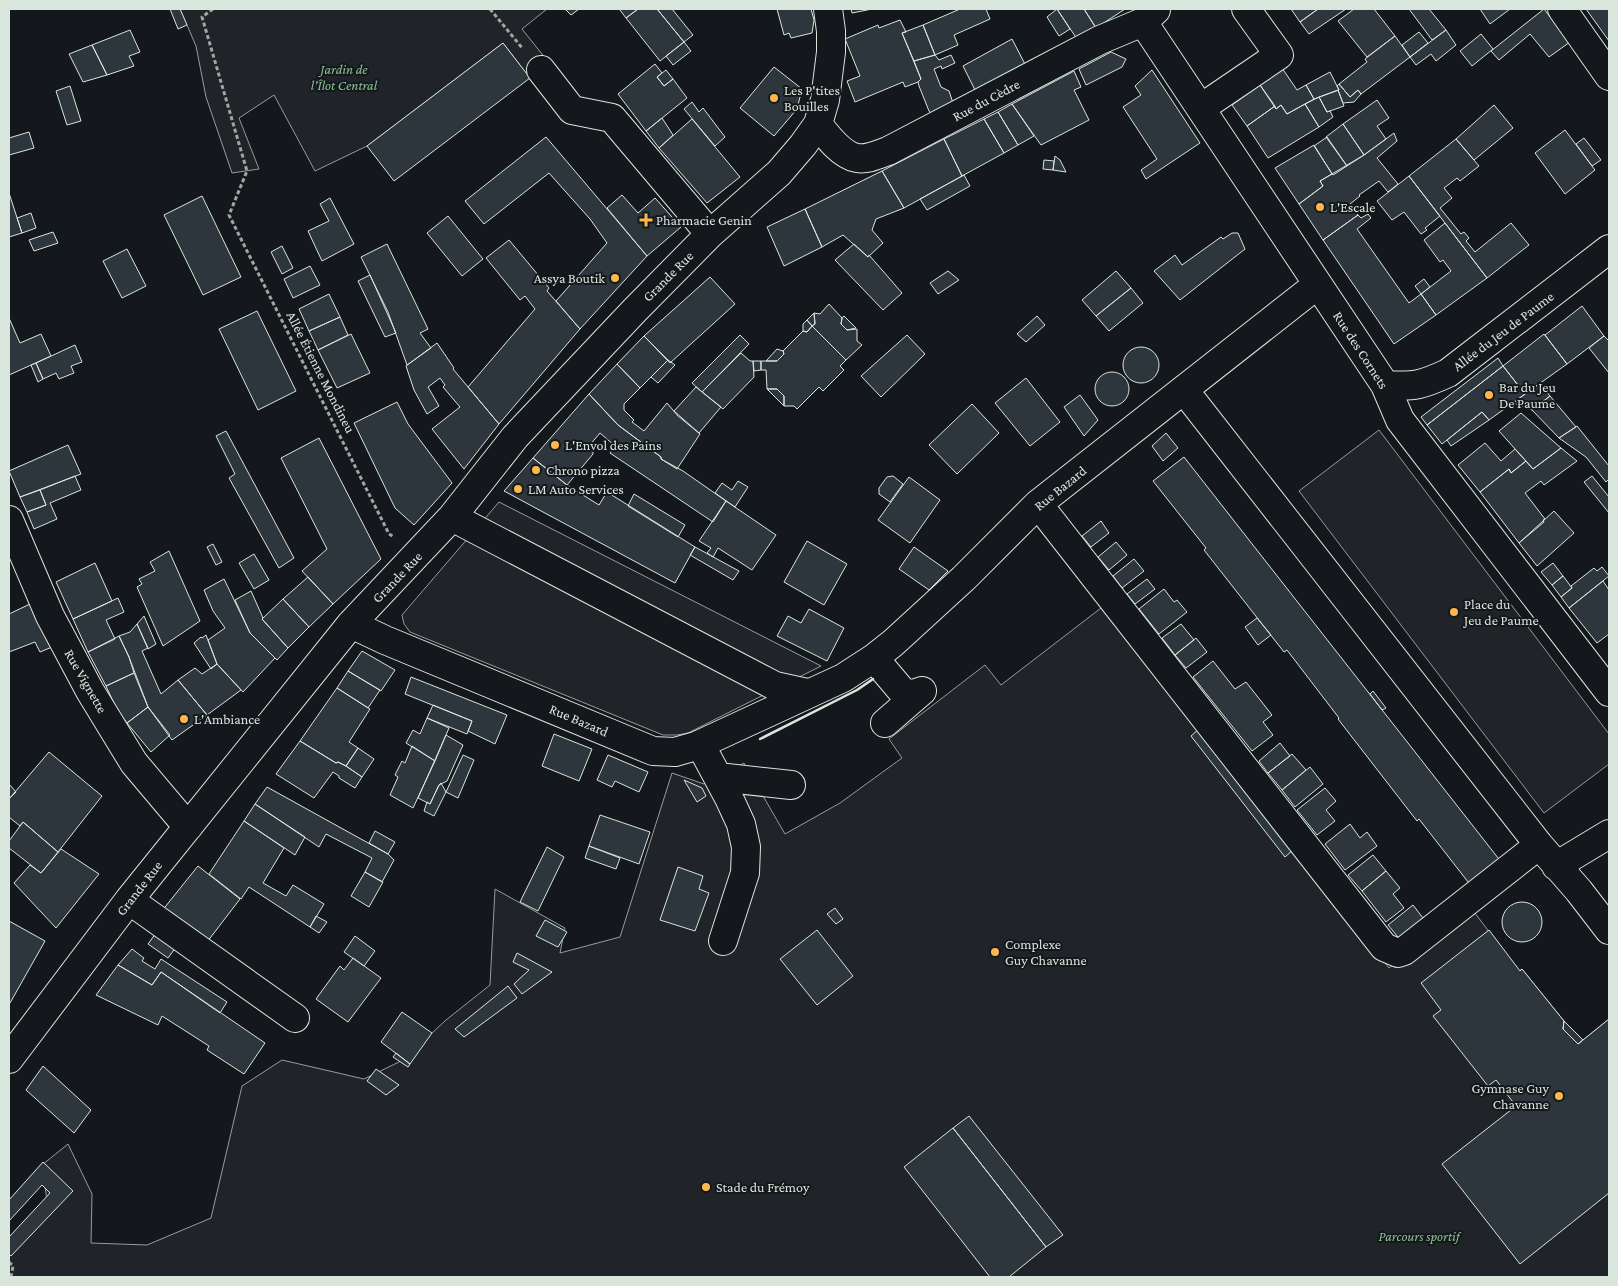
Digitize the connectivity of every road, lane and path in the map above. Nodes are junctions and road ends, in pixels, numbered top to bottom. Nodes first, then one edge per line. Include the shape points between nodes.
1 (212, 9) edge
2 (490, 9) edge
3 (828, 9) edge
4 (1246, 9) edge
5 (1562, 9) edge
6 (1150, 15) edge
7 (540, 70) joint
8 (1609, 76) edge
9 (1201, 108) junction
10 (818, 124) junction
11 (710, 234) junction
12 (1609, 249) edge
13 (1317, 285) junction
14 (1385, 385) junction
15 (1184, 390) junction
16 (1038, 504) junction
17 (452, 517) junction
18 (9, 520) edge
19 (421, 551) junction
20 (351, 624) junction
21 (874, 658) junction
22 (1609, 692) edge
23 (807, 693) junction
24 (885, 723) dead end
25 (700, 744) junction
26 (718, 777) junction
27 (791, 785) dead end
28 (188, 827) junction
29 (1609, 834) edge
30 (1539, 845) junction
31 (1556, 866) junction
32 (129, 900) junction
33 (1609, 930) edge
34 (723, 941) dead end
35 (295, 1018) dead end
36 (9, 1059) edge
37 (9, 1262) edge
38 (11, 1277) edge

1 - 19 path, Allée Étienne Mondineu via 202,17 247,171 230,215 389,534
2 - 7 path
3 - 10 street, Grande Rue via 832,31 830,72
4 - 9 street via 1278,55
5 - 8 street
6 - 9 street, Rue des Cornets
6 - 10 street, Rue du Cèdre via 871,157 857,158 842,150
7 - 11 street via 572,110 612,118
9 - 13 street, Rue des Cornets
10 - 11 street, Grande Rue via 779,173
11 - 17 street, Grande Rue via 514,437
12 - 14 street, Allée du Jeu de Paume via 1448,373 1423,384
13 - 14 street, Rue des Cornets
13 - 15 street, Rue Bazard via 1270,336 1233,365
14 - 22 street, Rue des Cornets via 1400,420
15 - 16 street, Rue Bazard
15 - 30 street
16 - 21 street, Rue Bazard via 964,578
16 - 30 street via 1384,947 1398,953 1404,951
17 - 19 street, Grande Rue
17 - 23 street via 775,686
18 - 28 street, Rue Vignette via 50,616 90,692 134,763
19 - 20 street, Grande Rue
20 - 25 street, Rue Bazard via 653,751 676,752
20 - 28 street, Grande Rue
21 - 23 street, Rue Bazard via 842,678
21 - 24 street via 900,690 910,695 922,691
23 - 25 street, Rue Bazard
25 - 26 street
26 - 27 street
26 - 34 street via 741,824 746,847 745,873
28 - 32 street, Grande Rue
29 - 31 street
30 - 31 street
31 - 33 street
32 - 35 street
32 - 36 street, Grande Rue
37 - 38 path via 13,1266

